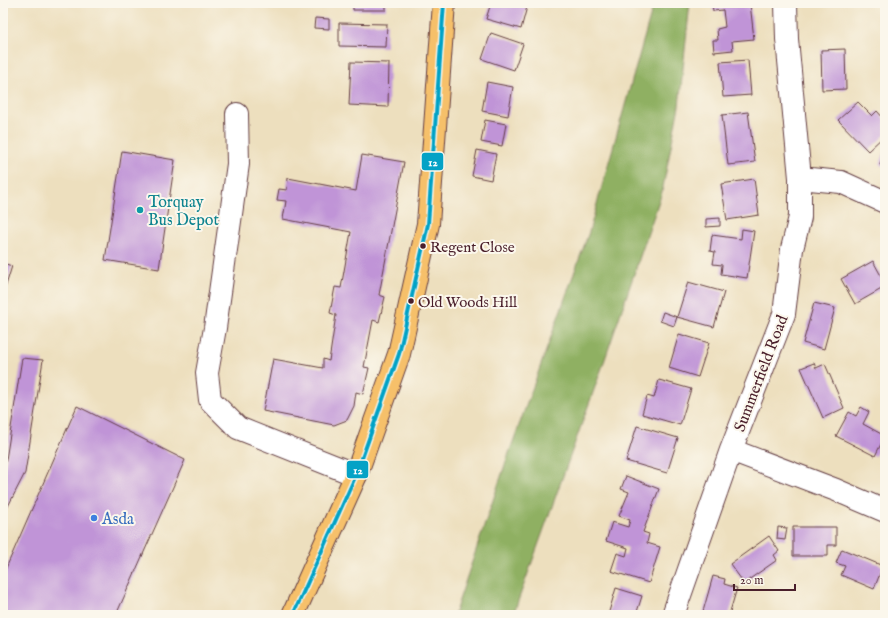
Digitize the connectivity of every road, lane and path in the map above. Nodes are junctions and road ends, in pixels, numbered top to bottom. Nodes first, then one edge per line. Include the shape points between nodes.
1 (444, 3) edge
2 (786, 3) edge
3 (237, 114) dead end
4 (800, 178) junction
5 (885, 202) edge
6 (731, 450) junction
7 (356, 475) junction
8 (885, 511) edge
9 (293, 615) edge
10 (673, 615) edge

1 - 7 main road via 428,224 399,354
2 - 4 street, Summerfield Road
3 - 7 street via 238,164 217,321 207,373 210,400 238,428
4 - 5 street via 841,182
4 - 6 street, Summerfield Road via 800,217 792,249 784,314
6 - 8 street
6 - 10 street, Summerfield Road
7 - 9 main road

